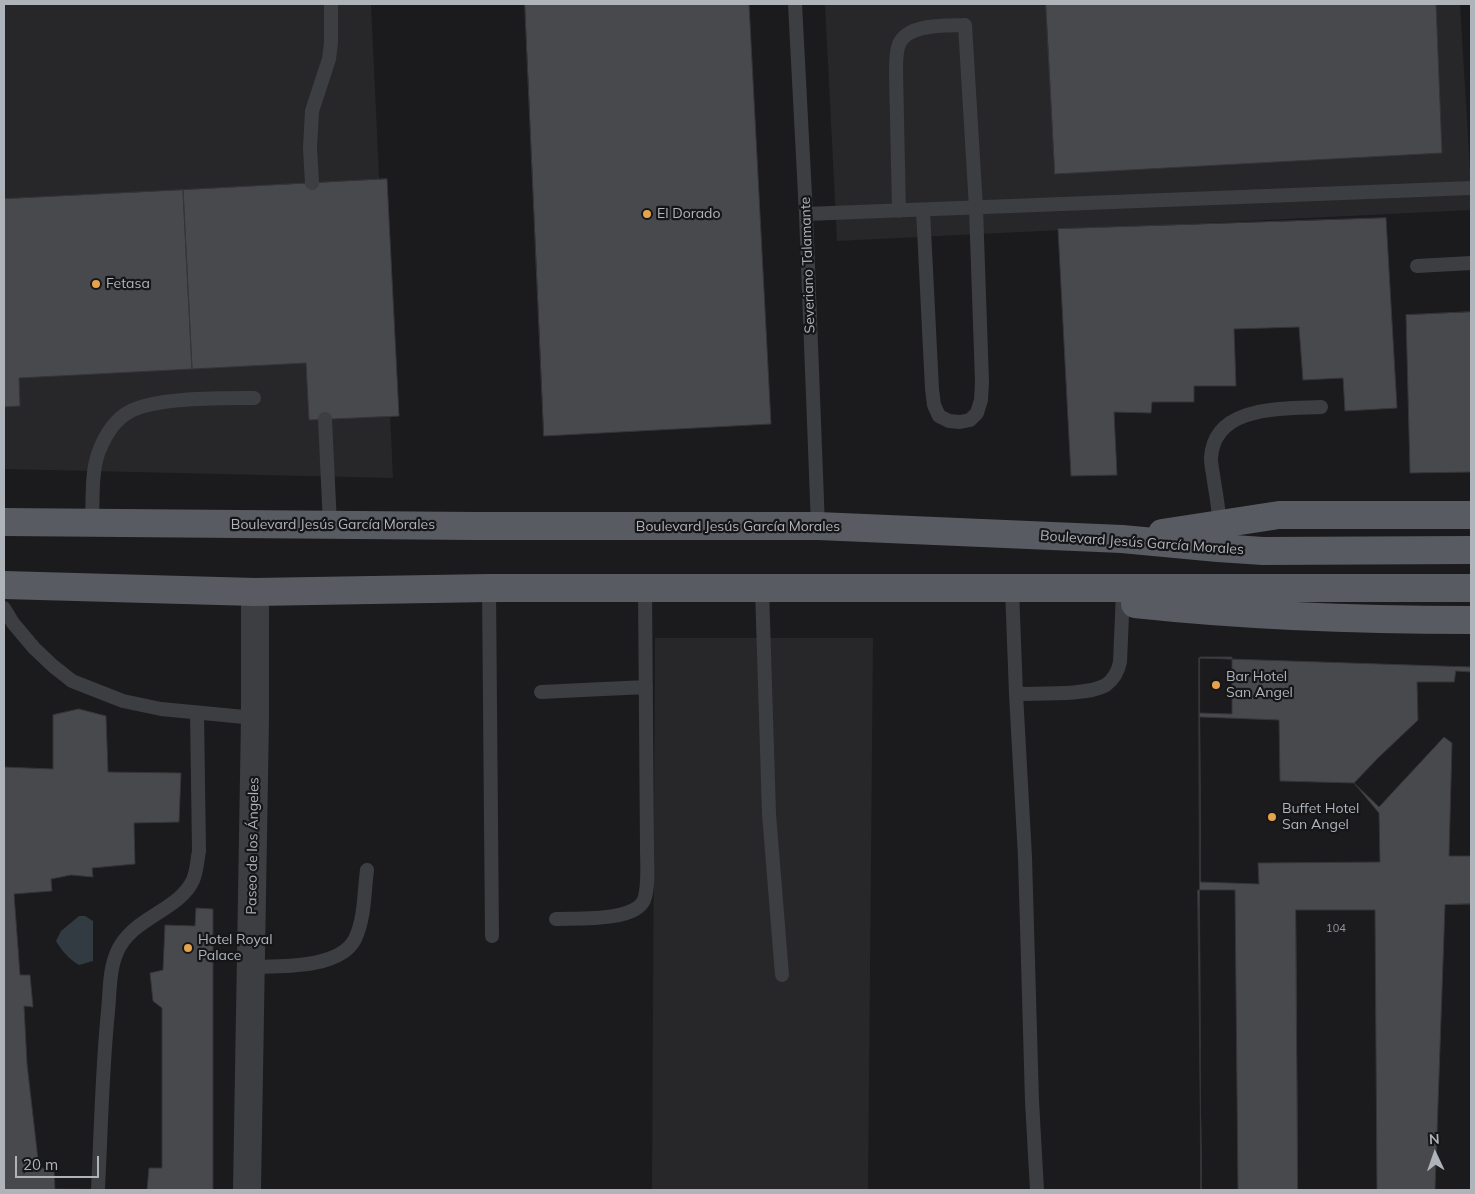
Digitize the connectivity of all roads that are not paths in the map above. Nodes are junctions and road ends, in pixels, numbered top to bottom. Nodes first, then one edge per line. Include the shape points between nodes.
1 (331, 4) edge
2 (795, 4) edge
3 (312, 183) dead end
4 (1471, 188) edge
5 (976, 208) junction
6 (899, 210) junction
7 (923, 210) junction
8 (806, 214) junction
9 (1471, 264) edge
10 (1417, 266) dead end
11 (254, 398) dead end
12 (1321, 407) dead end
13 (325, 419) dead end
14 (1471, 515) edge
15 (4, 522) edge
16 (92, 523) junction
17 (330, 525) junction
18 (818, 526) junction
19 (1218, 536) junction
20 (1471, 550) edge
21 (4, 586) edge
22 (489, 588) junction
23 (644, 588) junction
24 (1471, 588) edge
25 (762, 589) junction
26 (1012, 589) junction
27 (255, 592) junction
28 (1123, 596) junction
29 (4, 608) edge
30 (1471, 620) edge
31 (646, 687) junction
32 (541, 692) dead end
33 (1016, 694) junction
34 (197, 713) junction
35 (255, 718) junction
36 (367, 870) dead end
37 (556, 919) dead end
38 (492, 936) dead end
39 (251, 967) junction
40 (782, 975) dead end
41 (98, 1189) edge
42 (247, 1190) edge
43 (1037, 1190) edge

1 - 3 lane via 329,59 312,111
2 - 8 lane, Severiano Talamante
4 - 5 lane
5 - 6 lane via 965,25 917,29 899,42 896,71
5 - 7 lane
5 - 7 lane via 981,400 977,413 970,420 960,422 939,416 934,405
6 - 7 lane
6 - 8 lane
8 - 18 lane, Severiano Talamante
9 - 10 lane
11 - 16 lane via 150,404 130,411 116,421 98,452
12 - 19 lane via 1270,409 1237,419 1217,434 1211,459
13 - 17 lane
14 - 19 main road via 1279,515
15 - 16 main road, Boulevard Jesús García Morales
16 - 17 main road, Boulevard Jesús García Morales
17 - 18 main road, Boulevard Jesús García Morales
18 - 19 main road, Boulevard Jesús García Morales via 1122,539
19 - 20 main road, Boulevard Jesús García Morales via 1263,551
21 - 27 main road
22 - 23 main road
22 - 27 main road
22 - 38 lane
23 - 25 main road
23 - 31 lane
24 - 28 main road
25 - 26 main road
25 - 40 lane via 769,814
26 - 28 main road
26 - 33 lane
27 - 35 street, Paseo de los Ángeles
28 - 30 main road via 1191,610 1319,618
28 - 33 lane via 1120,662 1118,673 1111,680 1104,686 1081,691
29 - 34 lane via 34,648 72,681 122,701
31 - 32 lane
31 - 37 lane via 647,849 644,900 626,913
33 - 43 lane
34 - 35 lane
34 - 41 lane via 198,850 192,882 175,901 123,940 112,966
35 - 39 street, Paseo de los Ángeles
36 - 39 lane via 360,922 354,940 345,952 310,963
39 - 42 street, Paseo de los Ángeles

